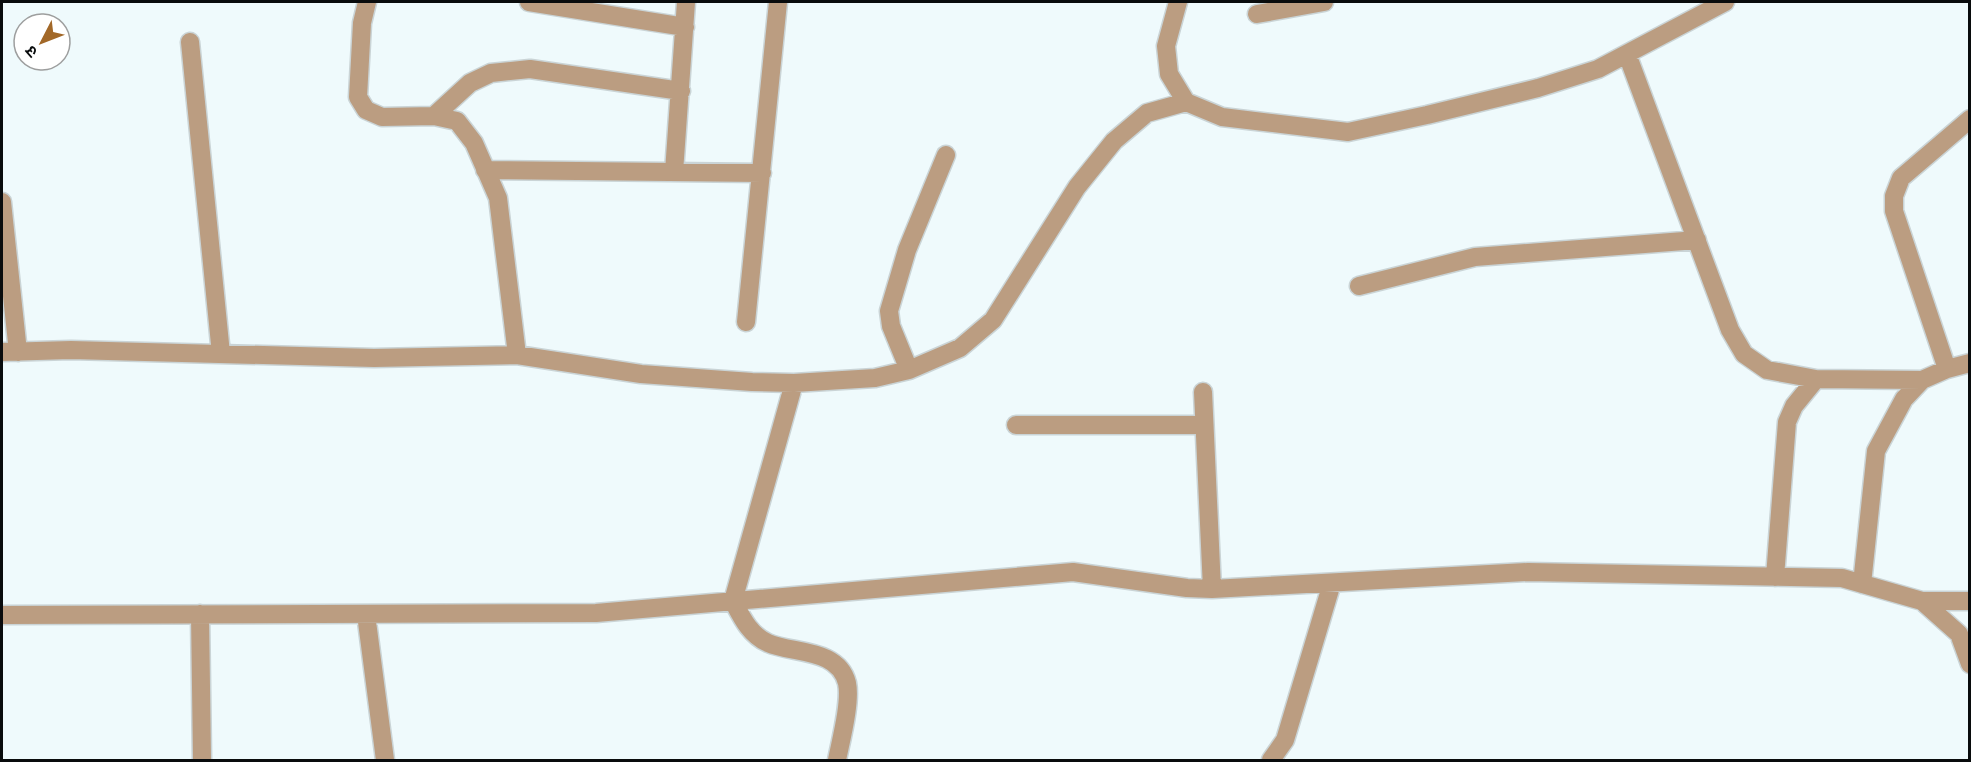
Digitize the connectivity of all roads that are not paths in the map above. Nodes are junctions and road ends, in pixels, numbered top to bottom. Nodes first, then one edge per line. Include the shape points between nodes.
1 (367, 2) edge
2 (529, 2) edge
3 (686, 2) edge
4 (778, 2) edge
5 (1178, 2) edge
6 (1324, 2) edge
7 (1725, 2) edge
8 (1257, 14) dead end
9 (685, 27) junction
10 (190, 42) dead end
11 (1627, 54) junction
12 (681, 91) junction
13 (1186, 102) junction
14 (434, 116) junction
15 (1970, 119) edge
16 (1961, 132) edge
17 (946, 155) dead end
18 (485, 170) junction
19 (674, 172) junction
20 (762, 173) junction
21 (2, 202) edge
22 (1697, 240) junction
23 (1359, 286) dead end
24 (746, 322) dead end
25 (10, 352) edge
26 (221, 354) junction
27 (517, 355) junction
28 (1970, 363) edge
29 (1947, 369) junction
30 (909, 370) junction
31 (1816, 379) junction
32 (1922, 380) junction
33 (794, 383) junction
34 (1203, 392) dead end
35 (1016, 425) dead end
36 (1204, 426) junction
37 (1775, 577) junction
38 (1332, 582) junction
39 (1862, 584) junction
40 (1212, 589) junction
41 (733, 601) junction
42 (1922, 601) junction
43 (1970, 601) edge
44 (200, 614) junction
45 (366, 614) junction
46 (2, 615) edge
47 (1970, 664) edge
48 (202, 760) edge
49 (385, 760) edge
50 (837, 760) edge
51 (1271, 760) edge

1 - 14 street via 358,97 366,110 382,117
2 - 9 street
3 - 9 street
4 - 20 street
5 - 13 street via 1166,46 1169,74
6 - 8 street
7 - 11 street
9 - 12 street
10 - 26 street
11 - 13 street via 1598,69 1538,88 1348,132 1222,117
11 - 22 street
12 - 14 street via 530,69 491,73 470,83
12 - 19 street
13 - 30 street via 1147,113 1114,141 1077,187 993,320 960,348
14 - 18 street via 457,121 474,143
15 - 16 street
16 - 29 street via 1901,178 1894,196 1894,211
17 - 30 street via 907,250 889,311
18 - 19 street
18 - 27 street via 498,198
19 - 20 street
20 - 24 street
21 - 25 street
22 - 23 street via 1475,257
22 - 31 street via 1730,330 1744,354 1767,370
25 - 26 street
26 - 27 street via 374,358
27 - 33 street via 641,374
28 - 29 street
29 - 32 street
30 - 33 street via 875,378
31 - 32 street
31 - 37 street via 1794,406 1787,422
32 - 39 street via 1904,399 1876,451
33 - 41 street
34 - 36 street
35 - 36 street
36 - 40 street
37 - 38 street via 1527,572
37 - 39 street via 1842,578
38 - 40 street
38 - 51 street via 1284,740
39 - 42 street
40 - 41 street via 1073,572
41 - 45 street via 596,613
41 - 50 street via 746,626 768,643 822,656 838,667 847,682 847,706
42 - 43 street
42 - 47 street via 1959,634
44 - 45 street
44 - 46 street
44 - 48 street
45 - 49 street

